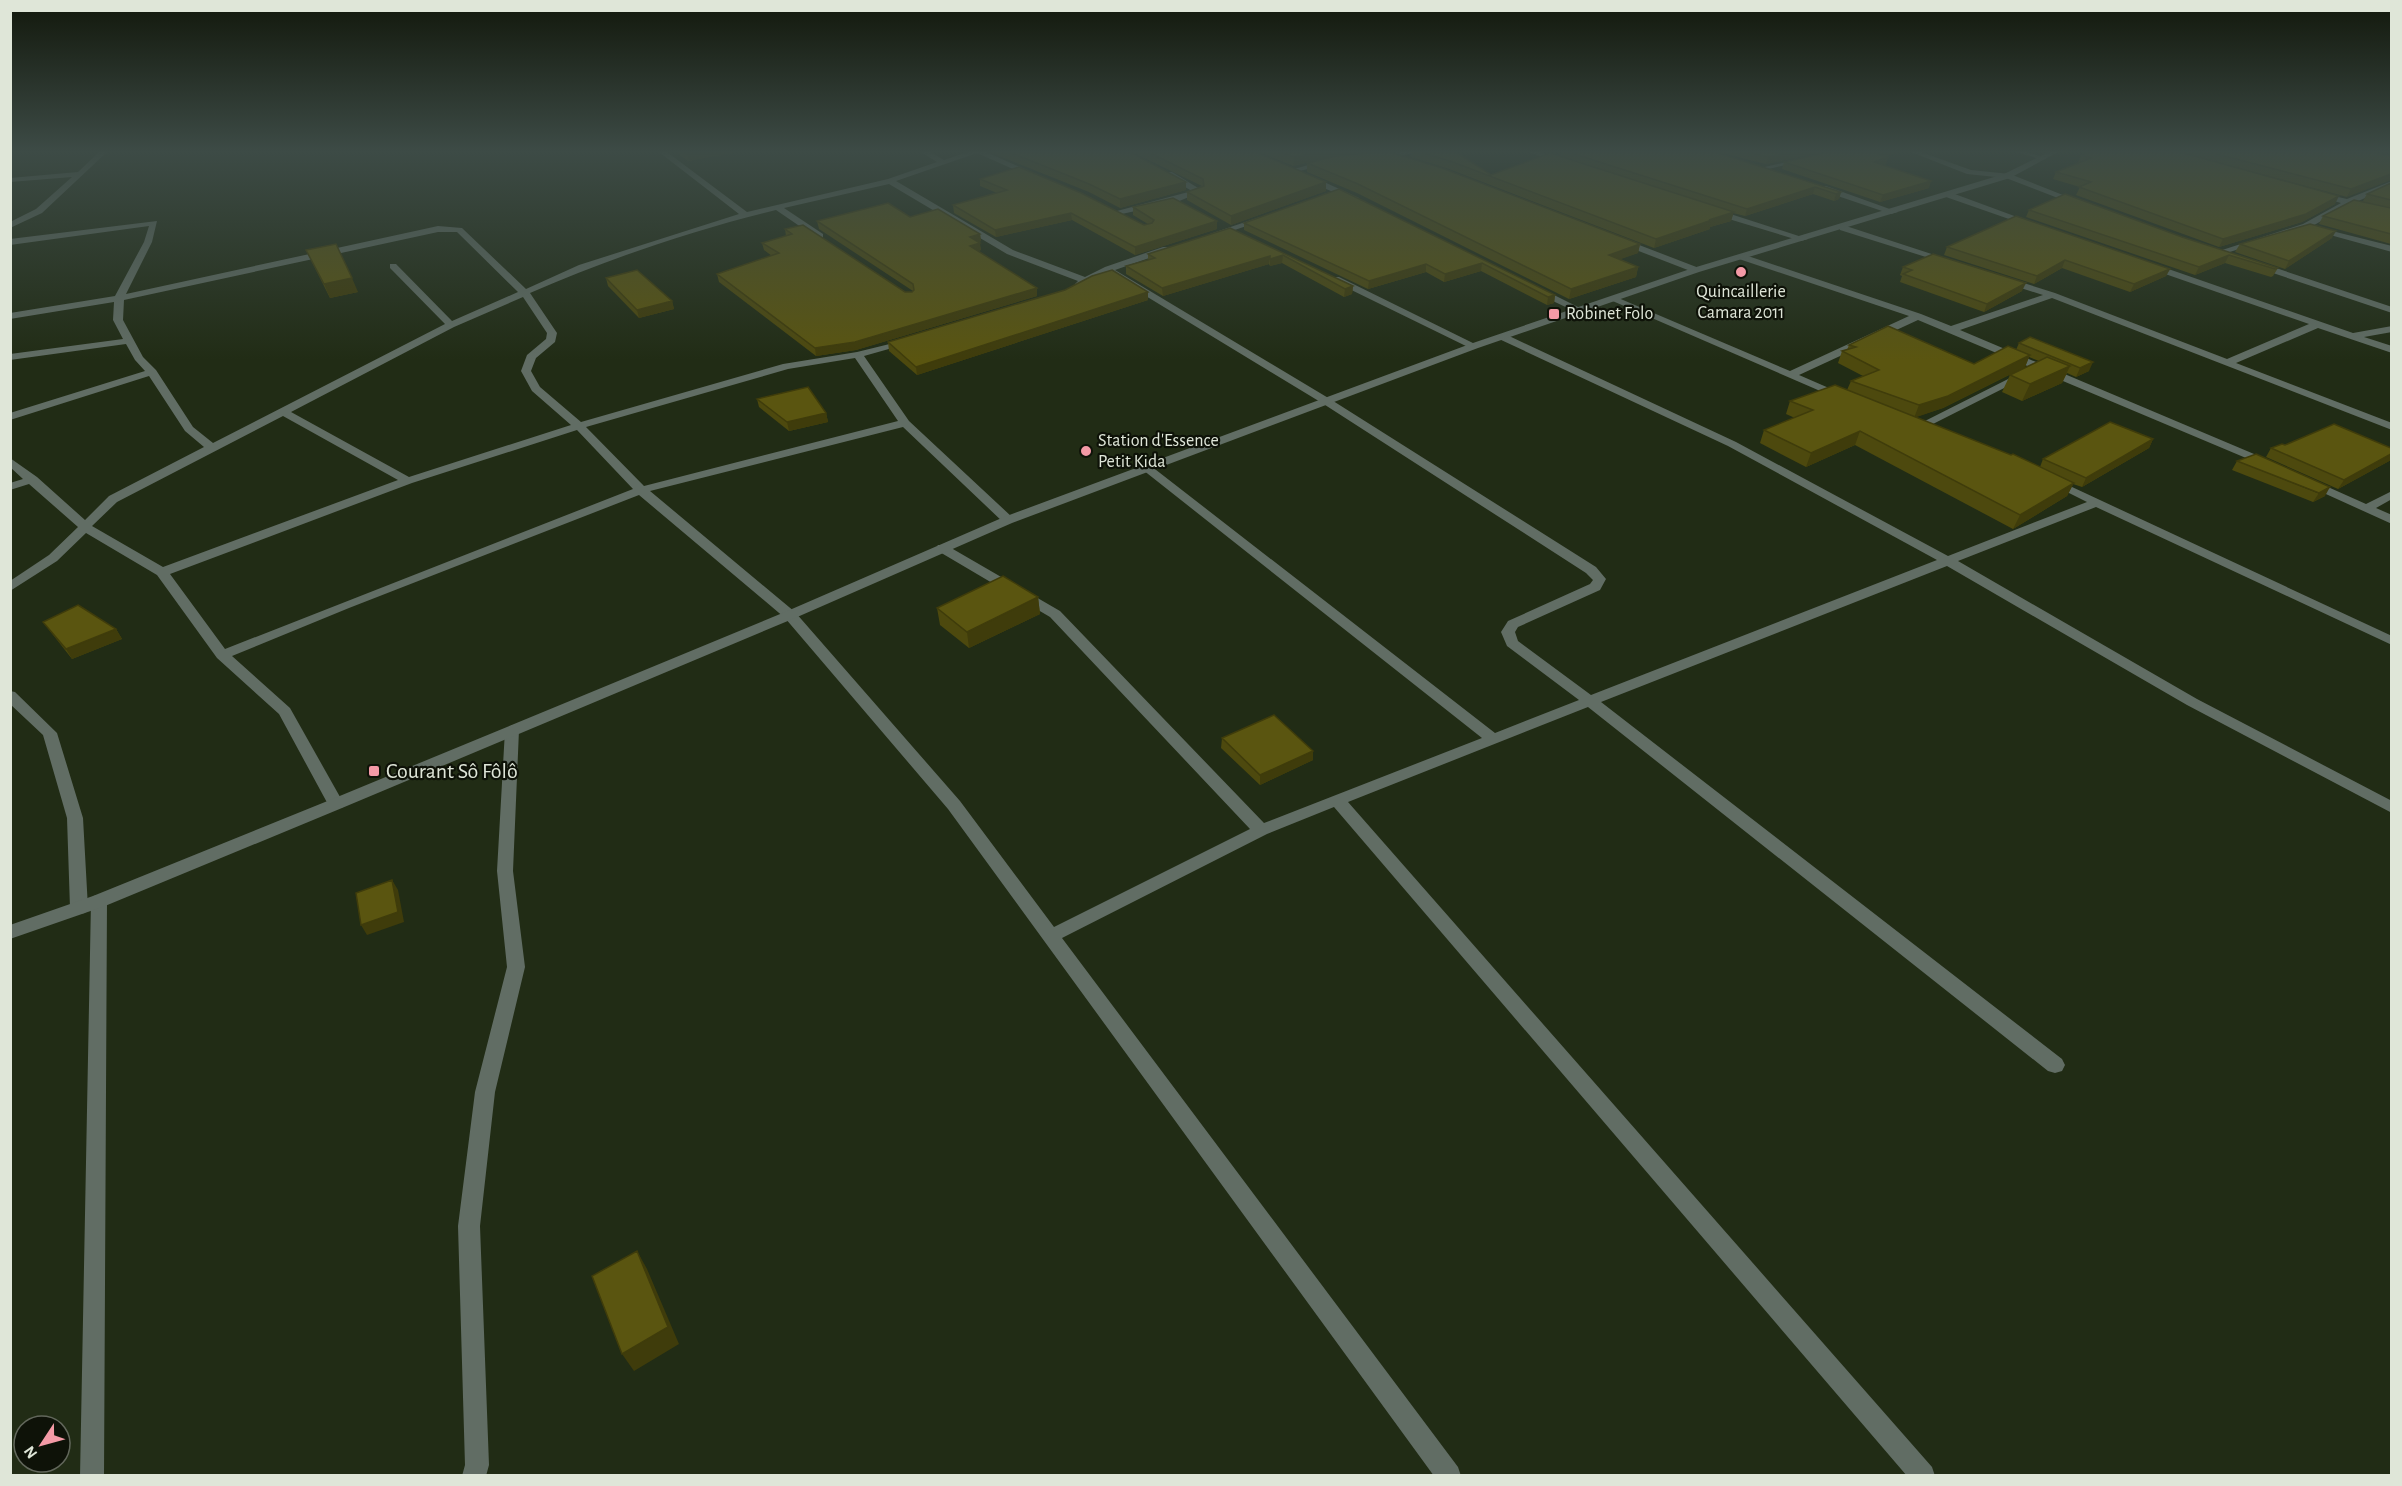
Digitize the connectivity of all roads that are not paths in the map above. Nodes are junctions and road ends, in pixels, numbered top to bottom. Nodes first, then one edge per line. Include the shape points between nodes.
1 (726, 221) edge
2 (798, 221) edge
3 (958, 221) edge
4 (1254, 221) edge
5 (1748, 221) edge
6 (1866, 221) edge
7 (2025, 221) edge
8 (2314, 221) edge
9 (1220, 224) dead end
10 (2038, 226) edge
11 (2306, 226) junction
12 (1843, 228) junction
13 (1229, 229) junction
14 (1240, 234) edge
15 (1207, 236) edge
16 (1609, 237) edge
17 (824, 239) edge
18 (1804, 239) junction
19 (10, 242) edge
20 (1174, 246) edge
21 (2391, 249) edge
22 (2231, 256) edge
23 (1742, 257) junction
24 (2139, 262) edge
25 (1955, 264) edge
26 (2253, 264) edge
27 (393, 266) dead end
28 (1108, 269) junction
29 (1696, 270) junction
30 (1323, 273) edge
31 (1989, 275) edge
32 (1086, 281) junction
33 (1528, 285) edge
34 (1070, 289) edge
35 (526, 294) junction
36 (2052, 295) junction
37 (119, 298) junction
38 (1613, 299) junction
39 (1579, 310) junction
40 (2391, 310) edge
41 (10, 316) edge
42 (1918, 316) junction
43 (2318, 324) junction
44 (451, 325) junction
45 (1950, 330) junction
46 (2391, 330) edge
47 (2351, 336) junction
48 (1503, 337) junction
49 (915, 338) edge
50 (128, 341) junction
51 (1474, 346) junction
52 (2391, 350) edge
53 (858, 355) junction
54 (10, 357) edge
55 (2227, 363) junction
56 (2038, 367) junction
57 (152, 372) junction
58 (1790, 375) junction
59 (1326, 401) junction
60 (1856, 403) edge
61 (284, 412) junction
62 (10, 417) edge
63 (905, 423) junction
64 (579, 426) junction
65 (1921, 426) edge
66 (2391, 427) edge
67 (212, 448) junction
68 (10, 461) edge
69 (2275, 467) edge
70 (1148, 468) junction
71 (2037, 475) edge
72 (2295, 476) edge
73 (33, 479) junction
74 (408, 481) junction
75 (10, 487) edge
76 (641, 490) junction
77 (2391, 494) edge
78 (2098, 502) junction
79 (2366, 509) junction
80 (1008, 520) junction
81 (2391, 520) edge
82 (85, 527) junction
83 (942, 548) junction
84 (1948, 561) junction
85 (162, 572) junction
86 (10, 587) edge
87 (790, 615) junction
88 (2391, 641) edge
89 (222, 655) junction
90 (10, 695) edge
91 (1590, 701) junction
92 (513, 730) junction
93 (1493, 739) junction
94 (1337, 801) junction
95 (336, 804) junction
96 (2391, 808) edge
97 (1261, 830) junction
98 (99, 900) junction
99 (80, 908) junction
100 (10, 932) edge
101 (1052, 936) junction
102 (2055, 1065) dead end
103 (92, 1476) edge
104 (474, 1476) edge
105 (1449, 1476) edge
106 (1923, 1476) edge

1 - 35 street via 582,267
2 - 17 street
3 - 32 street via 1011,252
4 - 13 street
5 - 18 street
6 - 12 street
7 - 10 street
8 - 11 street
9 - 13 street
11 - 21 street
11 - 22 street via 2215,251
12 - 18 street
12 - 25 street
13 - 14 street
13 - 15 street
16 - 29 street
18 - 23 street
19 - 37 street via 154,223
20 - 28 street
23 - 29 street
23 - 42 street
24 - 43 street
26 - 40 street
27 - 44 street
28 - 32 street
28 - 59 street
29 - 38 street
30 - 51 street
31 - 36 street
32 - 34 street
33 - 39 street
35 - 37 street via 459,230 452,228
35 - 44 street
35 - 64 street via 552,333 552,340 531,357 526,371 536,389
36 - 45 street
36 - 55 street
37 - 41 street
37 - 50 street via 118,320
38 - 39 street
38 - 58 street
39 - 48 street
42 - 45 street
42 - 58 street
43 - 47 street
43 - 55 street
44 - 61 street
45 - 56 street
46 - 47 street
47 - 52 street
48 - 51 street
48 - 84 street via 1731,444
49 - 53 street
50 - 54 street
50 - 57 street
51 - 59 street
53 - 63 street
53 - 64 street via 787,366
55 - 66 street
56 - 65 street
56 - 69 street
57 - 62 street
57 - 67 street via 189,429
58 - 60 street
59 - 70 street
59 - 91 street via 1600,579 1595,587 1513,624 1508,632 1512,643
61 - 67 street
61 - 74 street
63 - 76 street
63 - 80 street
64 - 74 street
64 - 76 street
67 - 82 street via 113,499
68 - 73 street
70 - 80 street
70 - 93 street
71 - 78 street
72 - 79 street
73 - 75 street
73 - 82 street
74 - 85 street
76 - 87 street
76 - 89 street
77 - 79 street
78 - 84 street
78 - 88 street
79 - 81 street
80 - 83 street
82 - 85 street
82 - 86 street via 53,558
83 - 87 street
83 - 97 street via 1055,614
84 - 91 street
84 - 96 street via 2192,702
85 - 89 street
87 - 92 street
87 - 101 street via 954,805
89 - 95 street via 285,711
90 - 99 street via 50,733 75,818
91 - 93 street
91 - 102 street
92 - 95 street
92 - 104 street via 506,871 516,967 486,1092 469,1226 477,1465
93 - 94 street
94 - 97 street
94 - 106 street
95 - 98 street
97 - 101 street
98 - 99 street
98 - 103 street
99 - 100 street
101 - 105 street

